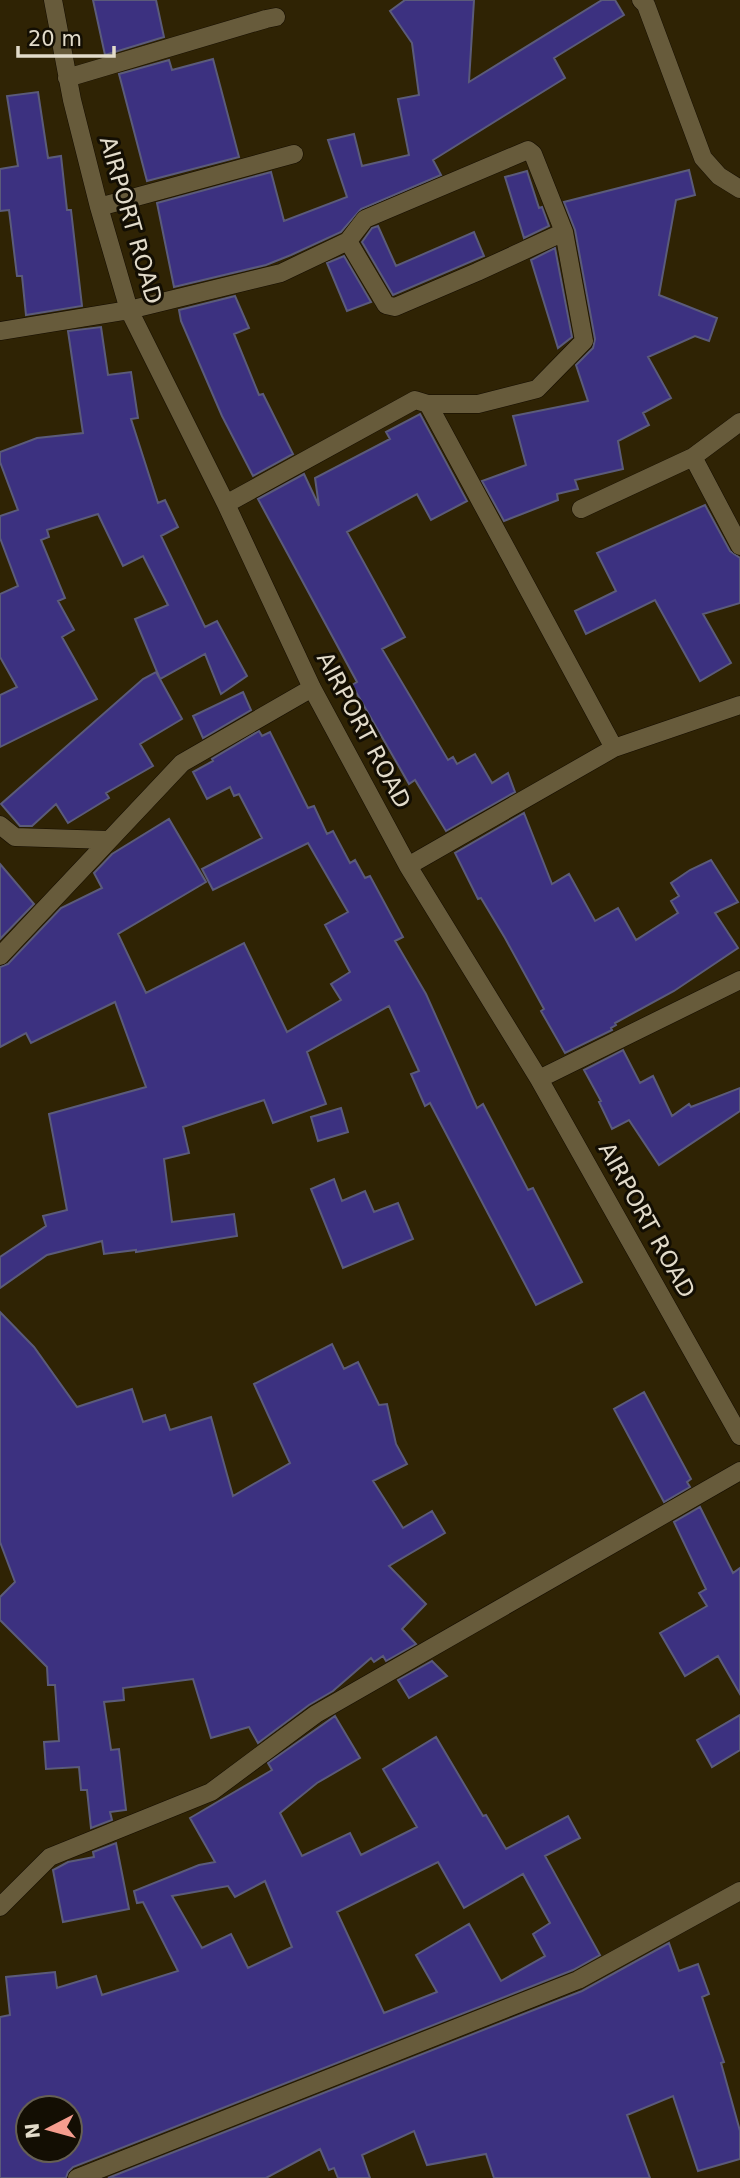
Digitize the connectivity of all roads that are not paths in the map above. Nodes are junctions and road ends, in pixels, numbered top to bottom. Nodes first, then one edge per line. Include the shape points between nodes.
1 (53, 0) edge
2 (646, 2) edge
3 (276, 18) dead end
4 (67, 78) junction
5 (294, 154) dead end
6 (740, 189) edge
7 (99, 208) junction
8 (564, 232) junction
9 (348, 241) junction
10 (129, 310) junction
11 (0, 331) edge
12 (428, 404) junction
13 (740, 422) edge
14 (693, 457) junction
15 (226, 503) junction
16 (581, 509) dead end
17 (740, 545) edge
18 (312, 688) junction
19 (740, 705) edge
20 (614, 748) junction
21 (0, 825) edge
22 (108, 840) junction
23 (408, 866) junction
24 (0, 957) edge
25 (740, 979) edge
26 (539, 1079) junction
27 (739, 1434) edge
28 (740, 1471) edge
29 (740, 1891) edge
30 (0, 1907) edge
31 (78, 2178) edge

1 - 4 street, AIRPORT ROAD
2 - 6 street via 703,158 719,176
3 - 4 street
4 - 7 street, AIRPORT ROAD
5 - 7 street
7 - 10 street, AIRPORT ROAD
8 - 9 street via 394,307 386,304
8 - 9 street via 528,149 365,219
8 - 12 street via 584,341 537,390 478,404
9 - 10 street via 281,273
10 - 11 street
10 - 15 street, AIRPORT ROAD
12 - 15 street via 415,400
12 - 20 street
13 - 14 street
14 - 16 street
14 - 17 street
15 - 18 street, AIRPORT ROAD
18 - 22 street via 182,763
18 - 23 street, AIRPORT ROAD
19 - 20 street
20 - 23 street
21 - 22 street via 15,837
22 - 24 street
23 - 26 street, AIRPORT ROAD
25 - 26 street
26 - 27 street, AIRPORT ROAD
28 - 30 street via 317,1714 211,1792 50,1857
29 - 31 street via 578,1980

